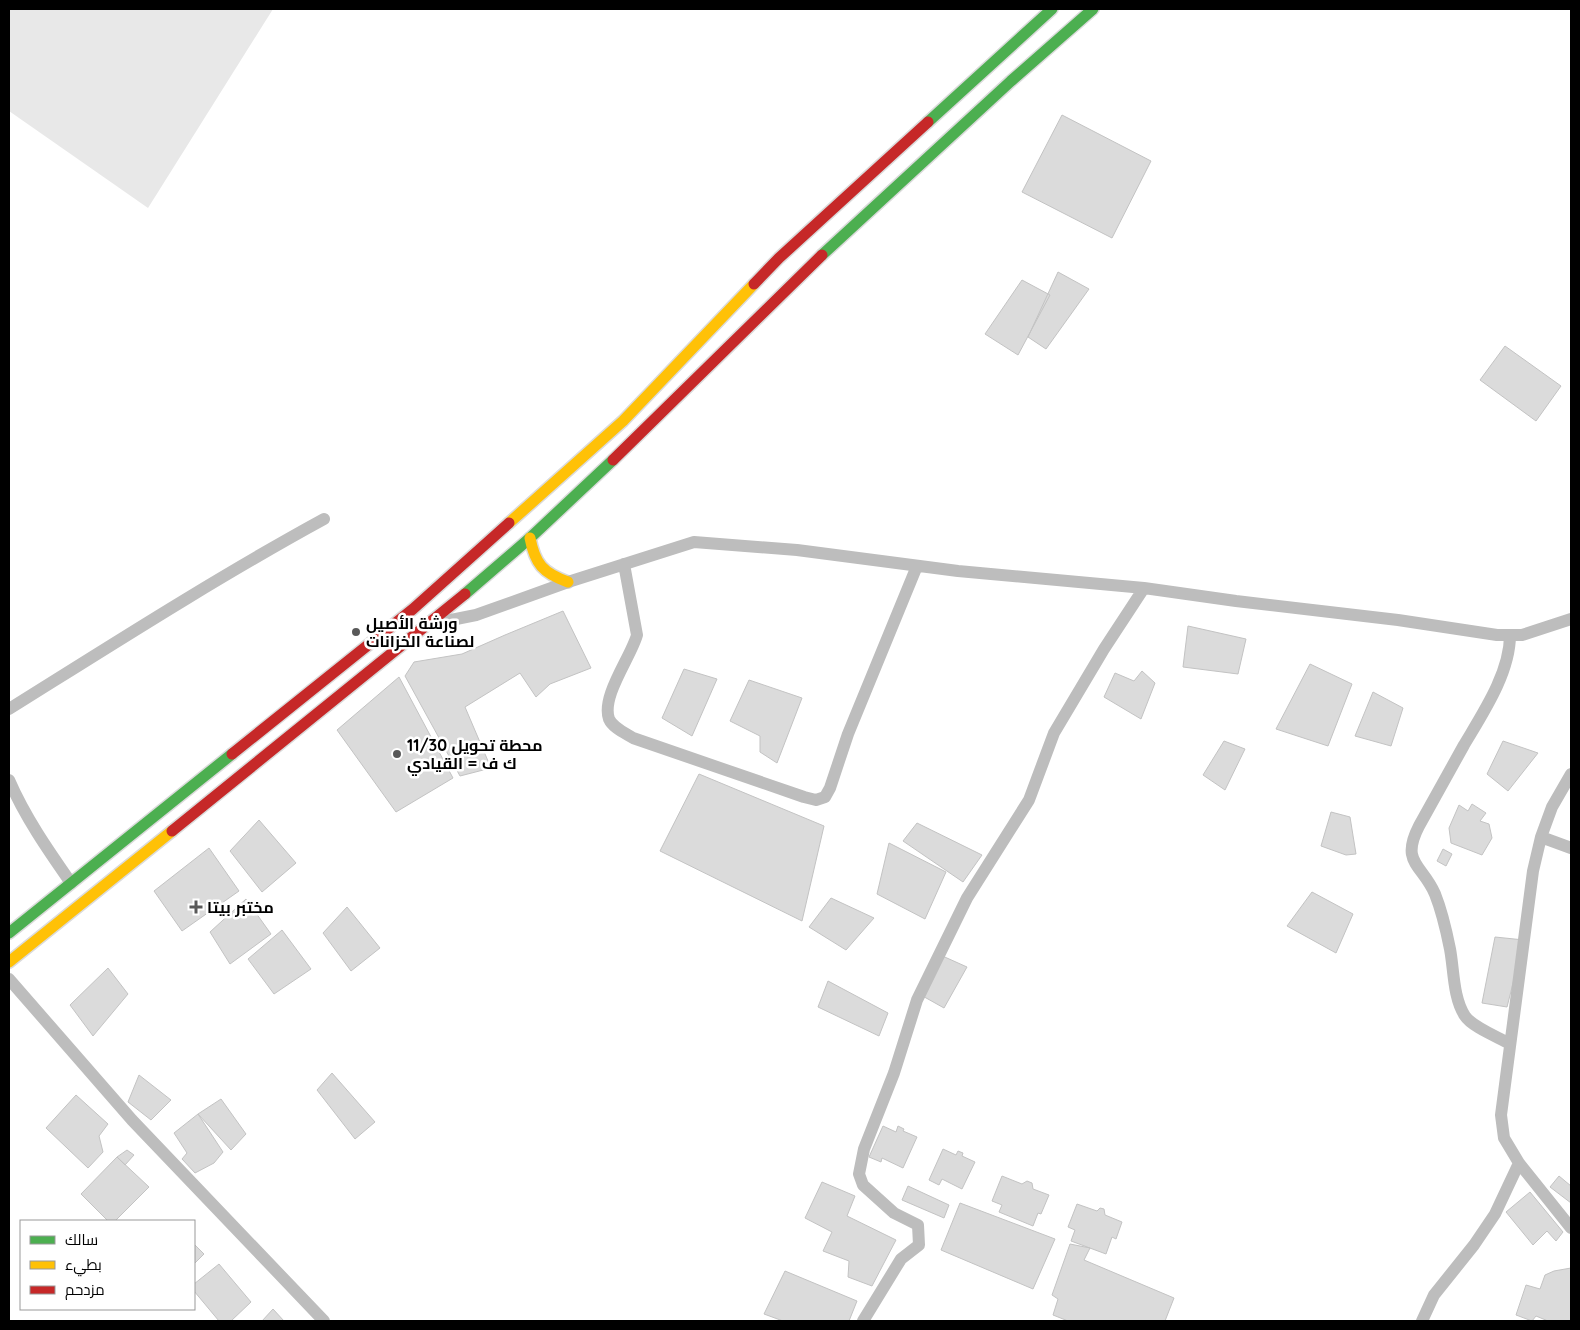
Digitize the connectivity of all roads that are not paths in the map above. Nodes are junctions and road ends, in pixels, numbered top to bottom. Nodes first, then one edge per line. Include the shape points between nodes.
1 (1052, 9) edge
2 (1093, 9) edge
3 (324, 519) dead end
4 (530, 538) junction
5 (624, 564) junction
6 (917, 566) junction
7 (568, 582) junction
8 (1144, 588) junction
9 (413, 609) junction
10 (1571, 619) edge
11 (433, 621) junction
12 (1510, 635) junction
13 (9, 709) edge
14 (1571, 774) edge
15 (9, 780) edge
16 (1541, 837) junction
17 (1571, 848) edge
18 (71, 883) junction
19 (9, 933) edge
20 (9, 962) edge
21 (9, 979) edge
22 (1510, 1044) junction
23 (1518, 1163) junction
24 (1571, 1228) edge
25 (324, 1321) edge
26 (863, 1321) edge
27 (1422, 1321) edge

1 - 9 highway via 779,258 623,421
2 - 4 highway via 792,283
3 - 13 street
4 - 7 highway via 532,554 540,567 553,577
4 - 11 highway
5 - 6 street via 694,542 797,550
5 - 6 street via 637,635 608,704 609,719 619,730 634,738 816,800 824,797 830,788 848,734
5 - 7 street
6 - 8 street
7 - 11 street via 476,615
8 - 12 street
8 - 26 street via 1054,733 1029,800 967,898 916,1000 894,1073 864,1149 859,1174 863,1185 894,1214 918,1225 919,1245 901,1259
9 - 11 street
9 - 18 highway
10 - 12 street via 1522,635
11 - 20 highway
12 - 22 street via 1504,669 1482,715 1412,839 1411,848 1412,857 1435,894 1450,948 1458,1002 1465,1016
14 - 16 street via 1552,807
15 - 18 street via 36,833
16 - 17 street
16 - 22 street via 1533,871
18 - 19 highway
21 - 25 street via 132,1120
22 - 23 street via 1501,1115 1504,1138
23 - 24 street
23 - 27 street via 1495,1214 1434,1295

